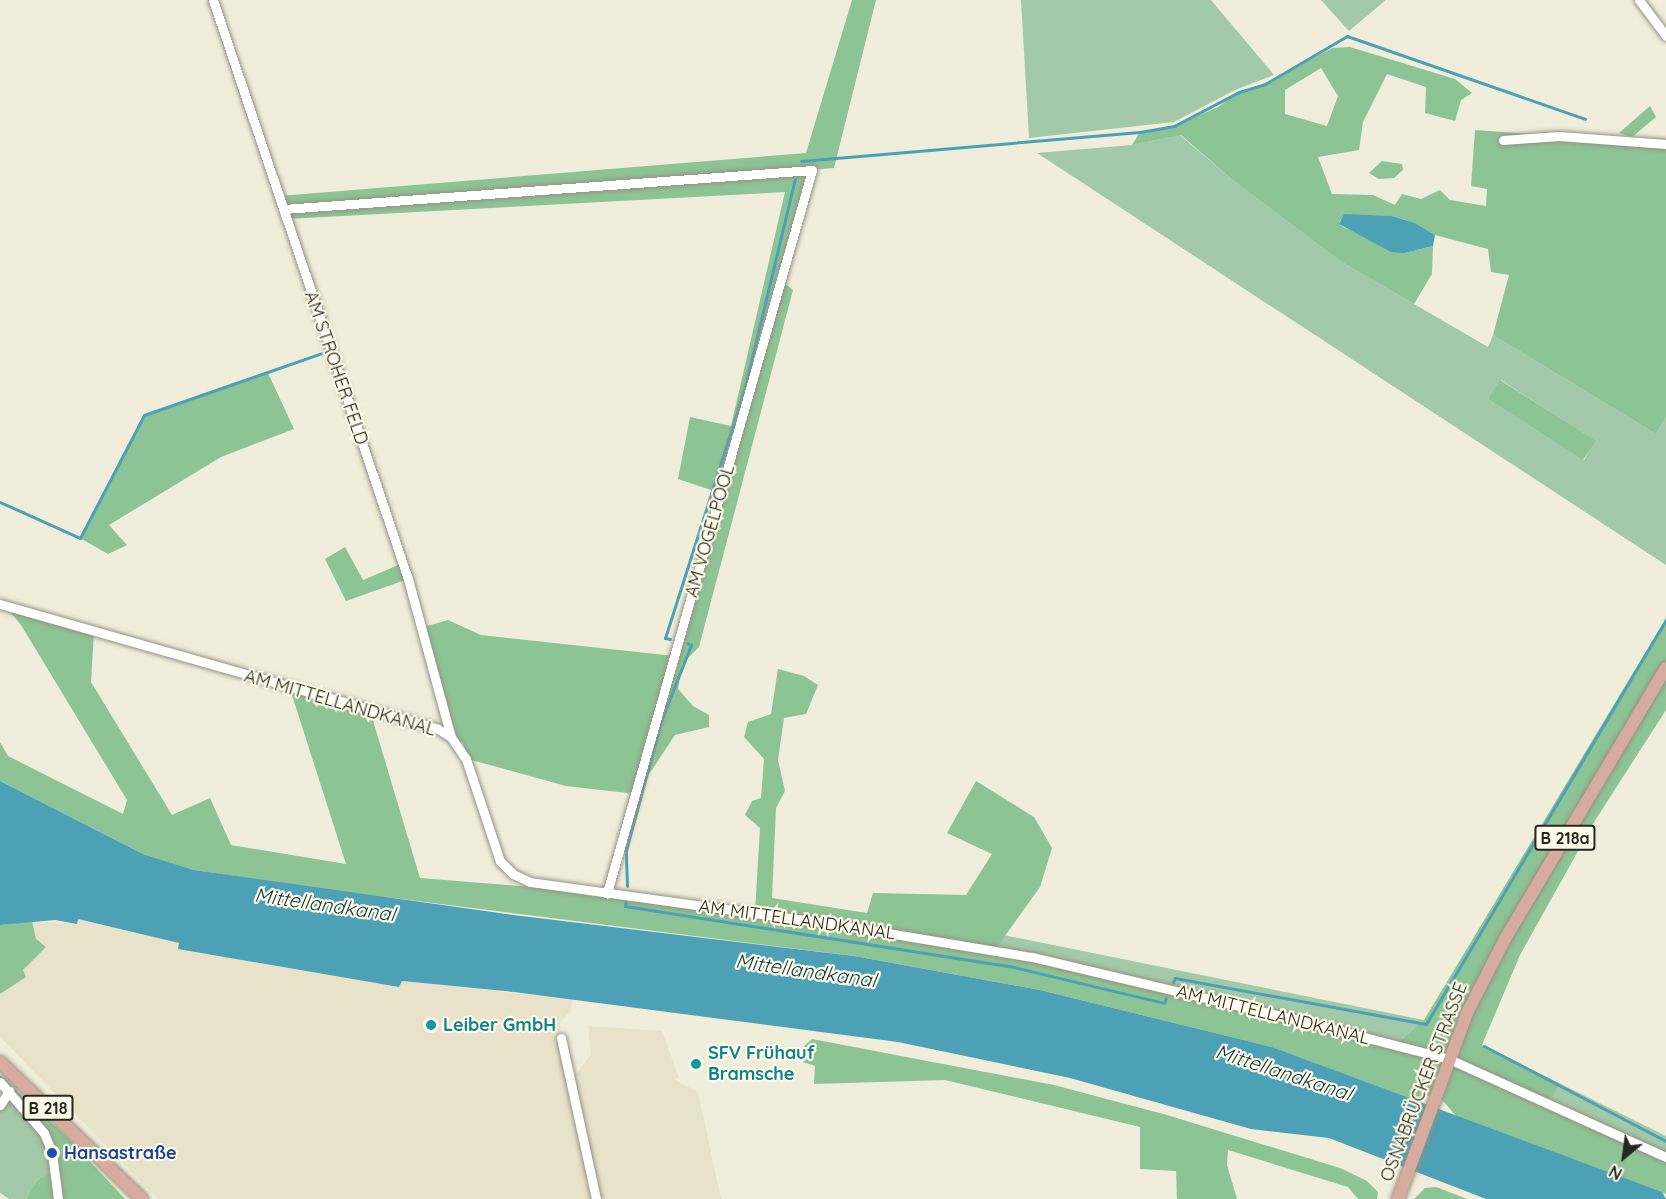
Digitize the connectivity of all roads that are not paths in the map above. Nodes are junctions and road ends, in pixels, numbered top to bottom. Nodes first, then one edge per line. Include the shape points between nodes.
1 (213, 0) edge
2 (1639, 0) edge
3 (1666, 36) edge
4 (1503, 140) dead end
5 (1666, 144) edge
6 (284, 209) junction
7 (2, 607) edge
8 (1666, 668) edge
9 (451, 737) junction
10 (607, 893) junction
11 (561, 1038) dead end
12 (1449, 1059) junction
13 (0, 1062) edge
14 (0, 1082) edge
15 (9, 1091) junction
16 (0, 1105) edge
17 (1666, 1156) edge
18 (58, 1199) edge
19 (142, 1199) edge
20 (596, 1199) edge
21 (1398, 1199) edge

1 - 6 street, AM STROHER FELD
2 - 3 street
4 - 5 street via 1558,136
6 - 9 street, AM STROHER FELD via 408,579
6 - 10 street, AM VOGELPOOL via 812,170
7 - 9 street, AM MITTELLANDKANAL via 438,729
8 - 12 main road, OSNABRÜCKER STRASSE / B 218a via 1505,939
9 - 10 street, AM MITTELLANDKANAL via 466,759 500,861 513,874 530,882
10 - 12 street, AM MITTELLANDKANAL via 834,924 1032,957
11 - 20 street
12 - 17 street, AM MITTELLANDKANAL
12 - 21 main road, OSNABRÜCKER STRASSE / B 218a
13 - 19 main road, B 218
14 - 15 street
15 - 16 street
15 - 18 street via 44,1133 52,1153

